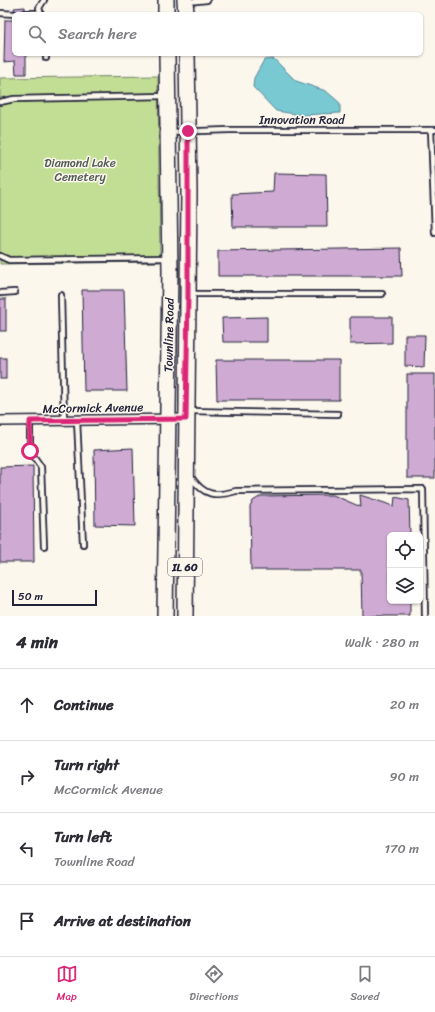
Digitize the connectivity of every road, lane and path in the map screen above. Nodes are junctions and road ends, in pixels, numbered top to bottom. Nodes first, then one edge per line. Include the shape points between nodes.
1 (44, 0) edge
2 (166, 0) edge
3 (207, 0) edge
4 (186, 5) edge
5 (41, 12) edge
6 (166, 12) edge
7 (0, 13) edge
8 (12, 14) edge
9 (167, 56) edge
10 (187, 56) edge
11 (168, 96) junction
12 (0, 102) edge
13 (433, 130) edge
14 (188, 131) junction
15 (170, 132) junction
16 (435, 234) edge
17 (0, 256) edge
18 (170, 258) junction
19 (0, 292) edge
20 (16, 292) dead end
21 (188, 294) junction
22 (382, 294) dead end
23 (61, 295) dead end
24 (338, 414) dead end
25 (186, 415) junction
26 (168, 419) junction
27 (76, 420) junction
28 (30, 421) junction
29 (64, 421) junction
30 (0, 422) edge
31 (186, 469) junction
32 (83, 544) dead end
33 (44, 546) dead end
34 (165, 616) edge
35 (185, 616) edge
36 (425, 616) edge

1 - 5 lane via 39,8
2 - 6 main road
3 - 4 lane
7 - 8 lane
9 - 11 main road, Townline Road / IL 60
10 - 14 main road, Townline Road / IL 60
11 - 12 lane via 14,99
11 - 15 main road, Townline Road / IL 60
13 - 14 lane, Innovation Road
13 - 16 lane
14 - 15 lane, Innovation Road
14 - 21 main road, Townline Road / IL 60
15 - 18 main road, Townline Road / IL 60
17 - 18 lane via 9,260
18 - 26 main road, Townline Road / IL 60
19 - 20 lane
21 - 22 lane
21 - 25 main road, Townline Road / IL 60
23 - 29 lane
24 - 25 lane
25 - 26 street, McCormick Avenue
25 - 31 main road, Townline Road / IL 60
26 - 27 street, McCormick Avenue
26 - 34 main road, Townline Road / IL 60
27 - 29 street, McCormick Avenue
27 - 32 lane
28 - 29 street, McCormick Avenue
28 - 30 street, McCormick Avenue
28 - 33 lane via 30,451 41,467
31 - 35 main road, Townline Road / IL 60
31 - 36 lane via 206,493 216,495 236,490 423,489

